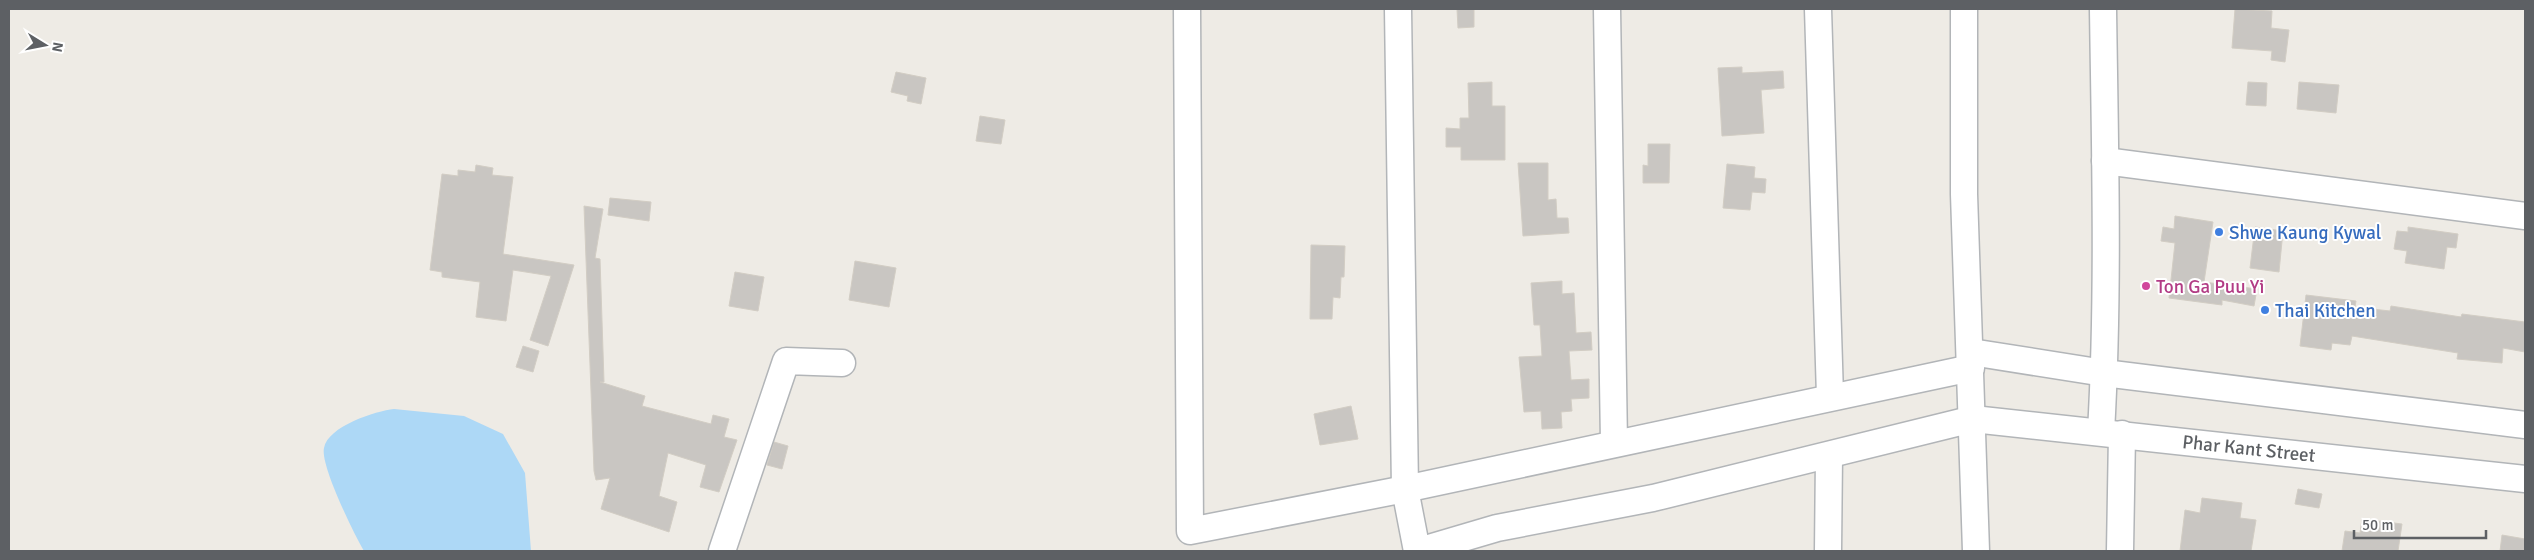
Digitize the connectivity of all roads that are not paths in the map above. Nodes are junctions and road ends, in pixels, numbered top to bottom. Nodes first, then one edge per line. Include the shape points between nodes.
1 (1187, 9) edge
2 (1398, 9) edge
3 (1608, 9) edge
4 (1818, 9) edge
5 (1964, 9) edge
6 (2102, 9) edge
7 (2105, 161) junction
8 (2525, 216) edge
9 (1971, 360) junction
10 (842, 363) dead end
11 (2104, 373) junction
12 (1830, 396) junction
13 (1973, 419) junction
14 (2525, 425) edge
15 (2112, 433) junction
16 (1614, 443) junction
17 (1829, 456) junction
18 (2525, 479) edge
19 (1405, 489) junction
20 (722, 551) edge
21 (1418, 551) edge
22 (1828, 551) edge
23 (1976, 551) edge
24 (2120, 551) edge

1 - 19 street via 1190,531
2 - 19 street
3 - 16 street
4 - 12 street
5 - 9 street via 1964,194
6 - 7 street
7 - 8 street
7 - 11 street
9 - 11 street
9 - 12 street
9 - 13 street
10 - 20 street via 786,361
11 - 14 street
11 - 15 street
12 - 16 street
13 - 15 street, Phar Kant Street
13 - 17 street
13 - 23 street
15 - 18 street, Phar Kant Street
15 - 24 street
16 - 19 street
17 - 21 street via 1653,498 1498,528
17 - 22 street
19 - 21 street

